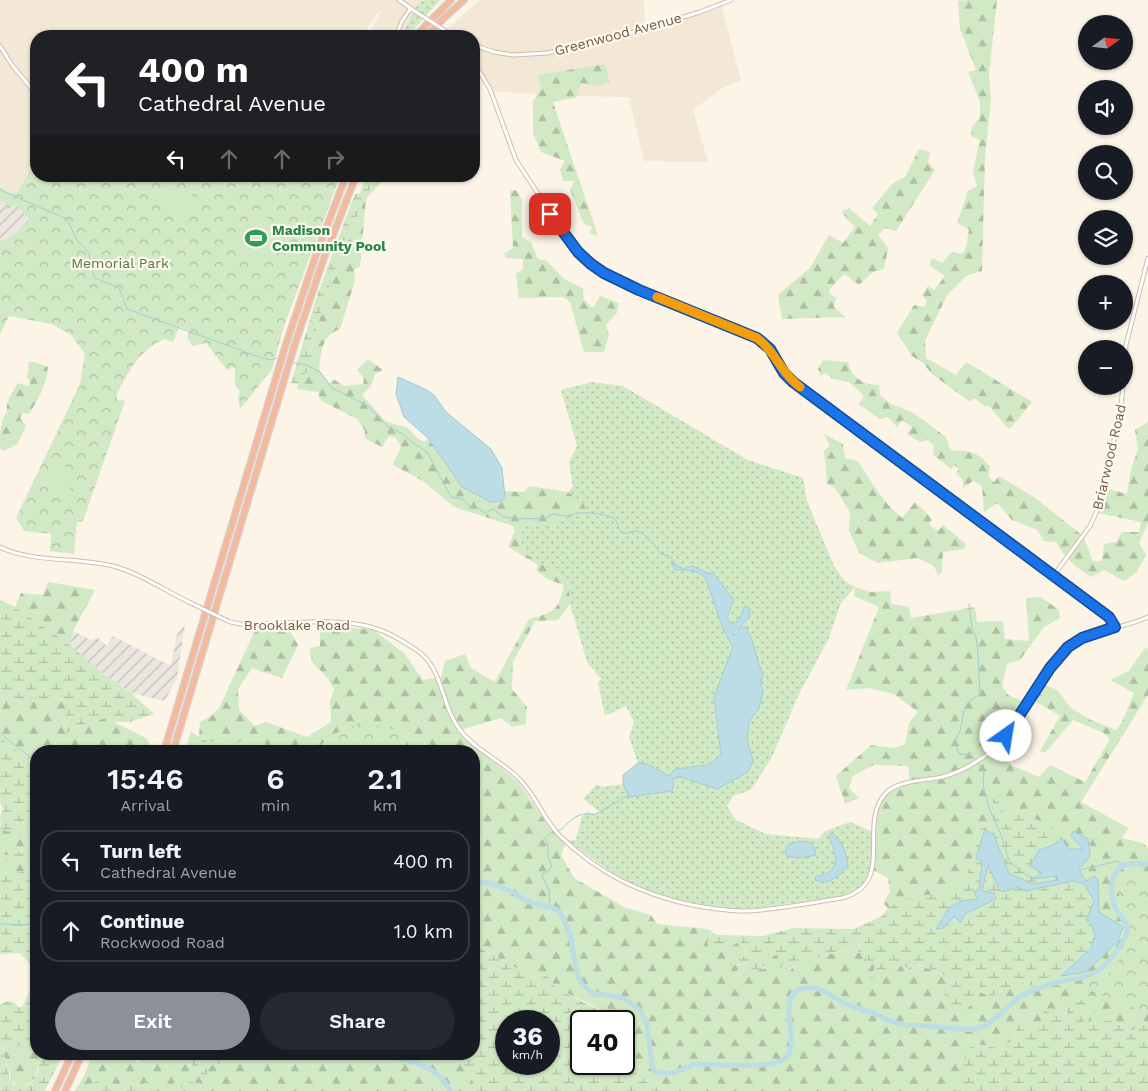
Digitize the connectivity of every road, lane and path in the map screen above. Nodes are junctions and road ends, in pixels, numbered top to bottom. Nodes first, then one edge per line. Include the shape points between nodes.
1 (399, 0) edge
2 (451, 0) edge
3 (464, 0) edge
4 (731, 0) edge
5 (410, 8) junction
6 (398, 30) edge
7 (421, 30) edge
8 (434, 30) edge
9 (444, 30) edge
10 (0, 46) edge
11 (480, 47) edge
12 (480, 73) edge
13 (30, 87) edge
14 (344, 182) edge
15 (354, 182) edge
16 (1148, 258) edge
17 (1127, 340) edge
18 (1122, 395) edge
19 (0, 547) edge
20 (1054, 575) junction
21 (1148, 617) edge
22 (1115, 627) junction
23 (166, 745) edge
24 (176, 745) edge
25 (477, 745) edge
26 (480, 748) edge
27 (69, 1060) edge
28 (79, 1060) edge
29 (55, 1091) edge
30 (65, 1091) edge

1 - 5 street
2 - 7 highway
3 - 8 highway
4 - 11 street, Greenwood Avenue via 608,40 547,53 514,55
5 - 6 street
5 - 9 street, bridge
10 - 13 street
12 - 20 street via 491,92 516,160 583,257 604,273 630,286 757,338 770,349 789,379
14 - 23 highway via 293,322
15 - 24 highway via 294,347
16 - 17 street
18 - 20 street, Briarwood Road via 1096,513
19 - 25 street, Brooklake Road, bridge via 24,554 114,566 228,621 244,625 313,622 382,631 425,657 436,672 449,711 459,728
20 - 22 street via 1107,615
21 - 22 street, Brooklake Road
22 - 26 street, Brooklake Road, bridge via 1082,638 1064,651 1048,670 1006,736 990,751 955,772 897,786 886,793 875,814 872,872 864,886 850,896 744,911 712,908 648,893 624,883 593,863 558,833 516,776
27 - 29 highway
28 - 30 highway

